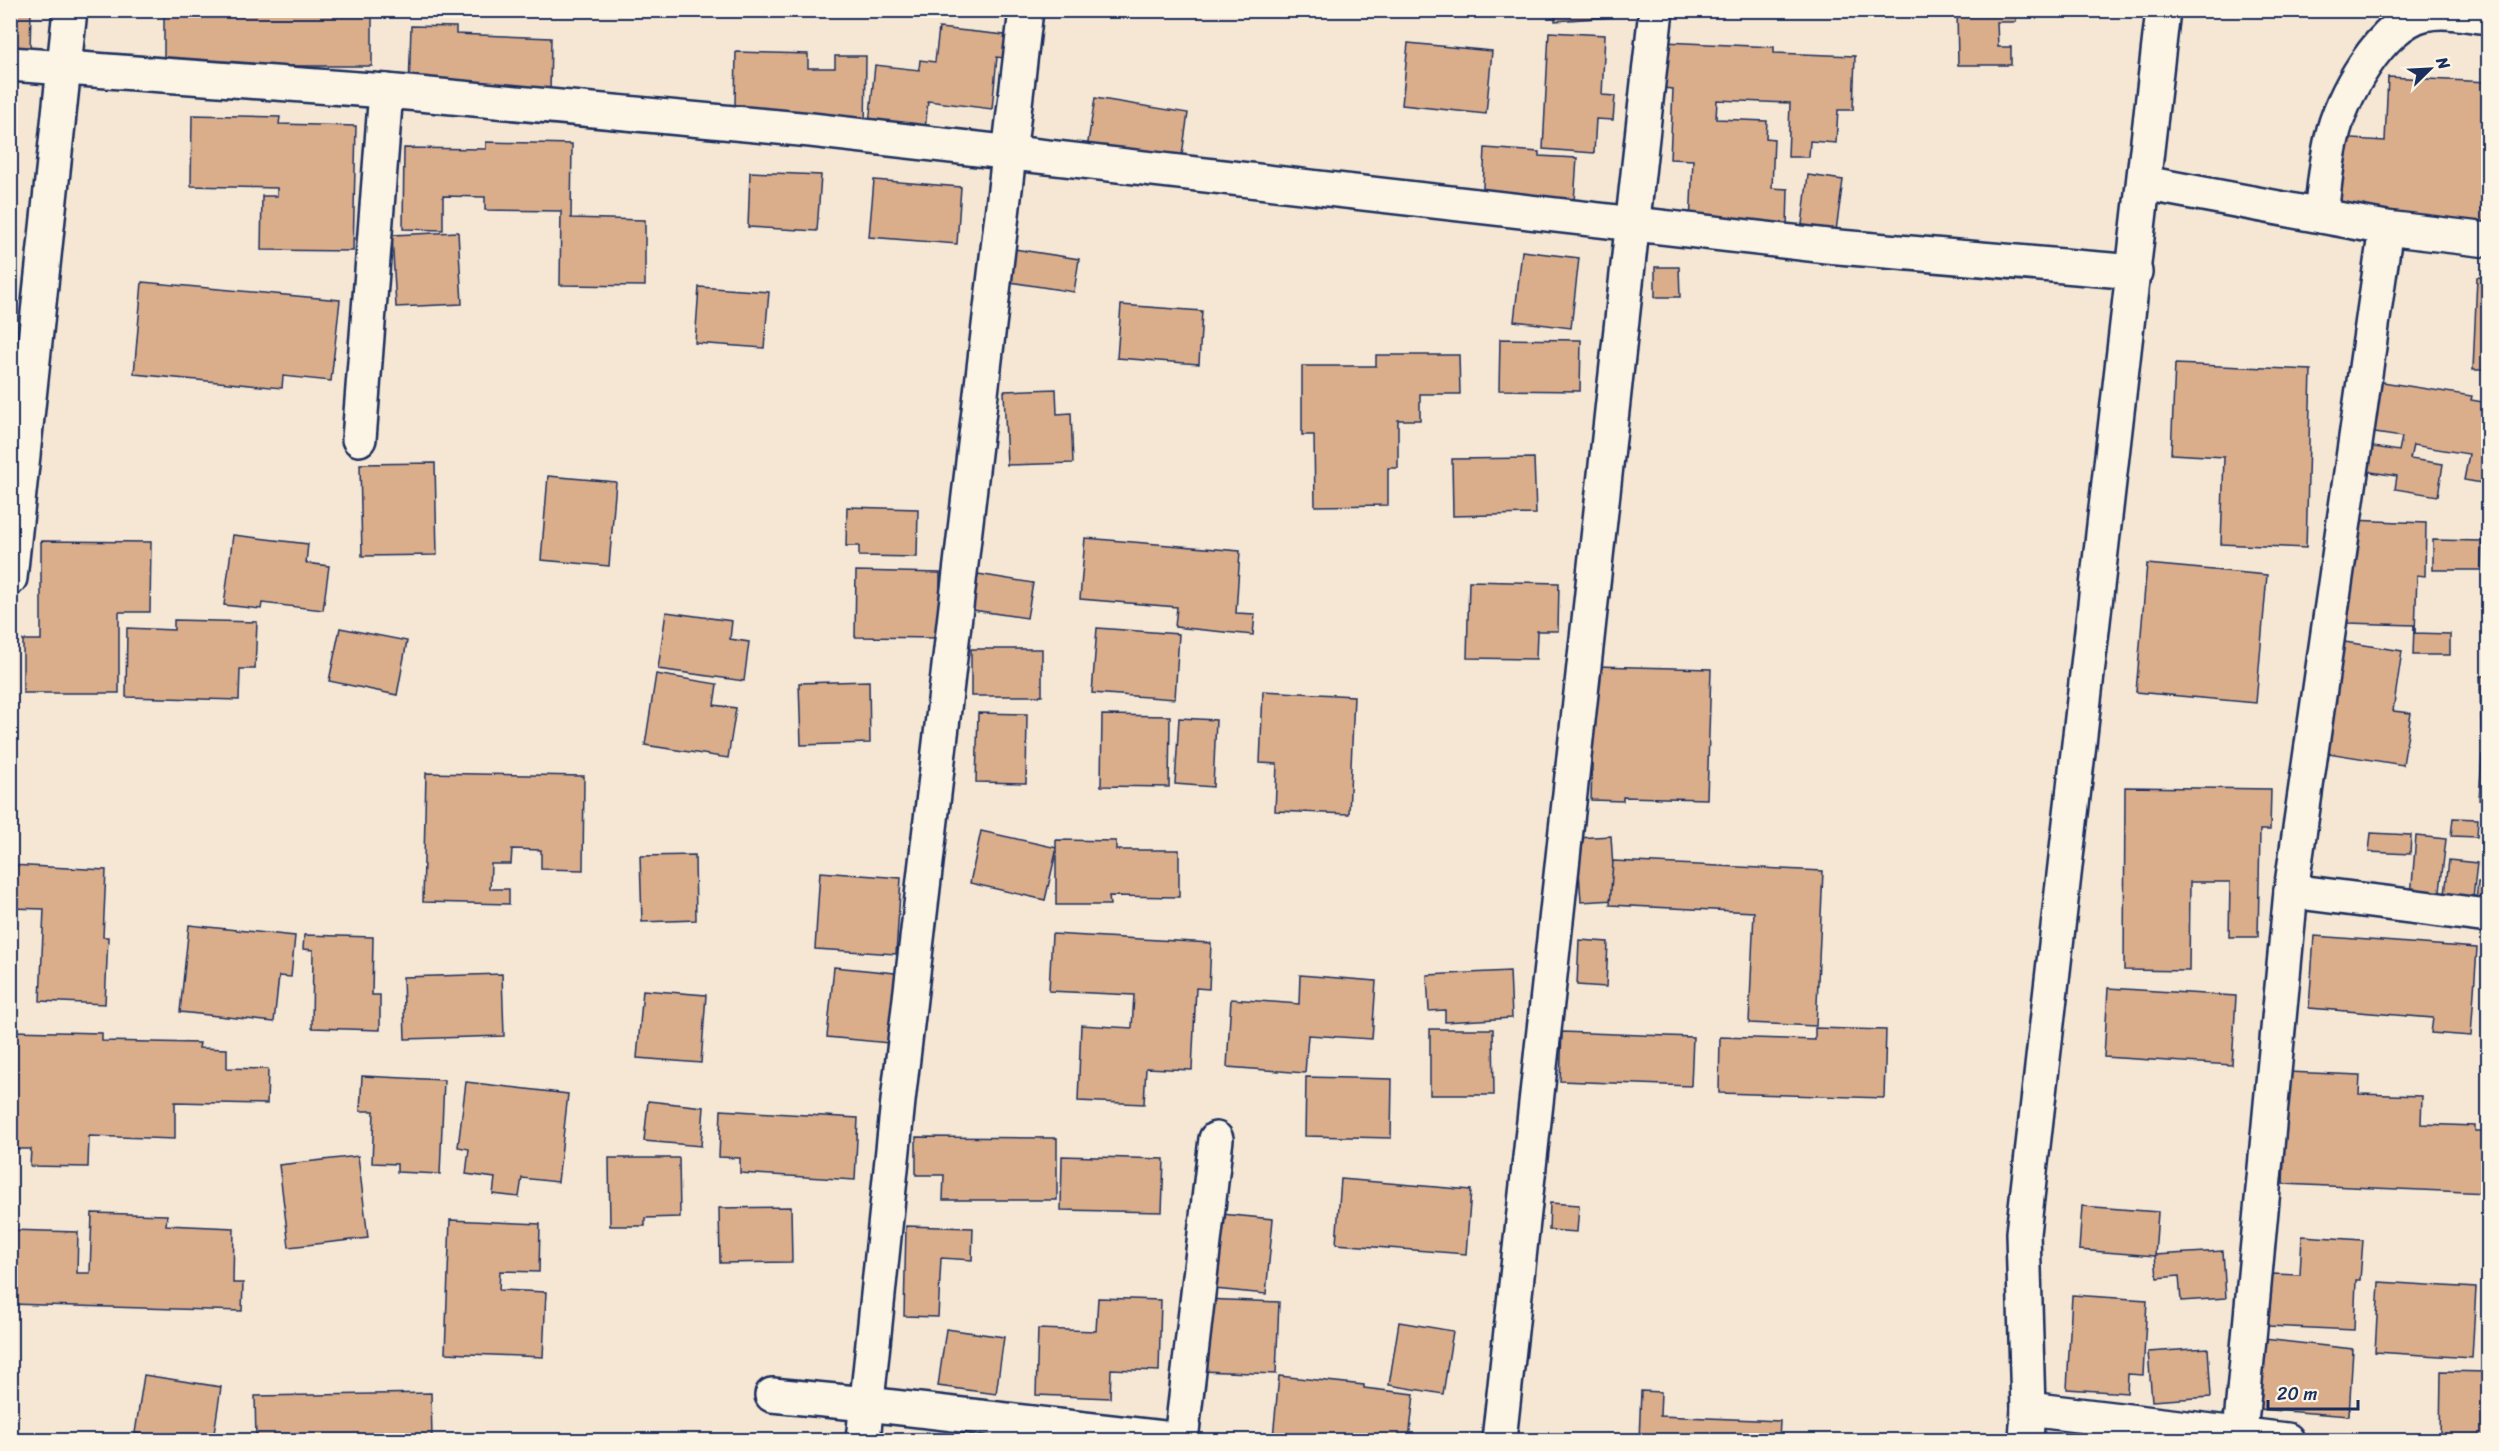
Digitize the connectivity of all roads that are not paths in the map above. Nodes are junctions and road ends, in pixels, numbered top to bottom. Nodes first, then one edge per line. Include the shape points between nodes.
1 (70, 10) edge
2 (1026, 10) edge
3 (1656, 10) edge
4 (2163, 10) edge
5 (2488, 17) edge
6 (10, 64) edge
7 (63, 68) junction
8 (386, 91) junction
9 (1009, 154) junction
10 (2144, 183) junction
11 (2321, 216) junction
12 (1632, 224) junction
13 (2386, 228) junction
14 (2488, 240) edge
15 (2135, 272) junction
16 (19, 415) edge
17 (359, 439) dead end
18 (10, 578) edge
19 (2291, 891) junction
20 (2488, 916) edge
21 (1216, 1139) dead end
22 (772, 1395) dead end
23 (867, 1404) junction
24 (2027, 1425) edge
25 (2240, 1434) junction
26 (863, 1440) edge
27 (1499, 1440) edge
28 (2287, 1440) edge

1 - 7 street
2 - 9 street
3 - 12 street
4 - 10 street
5 - 11 street via 2423,14 2388,36 2340,112 2332,137
6 - 7 street
7 - 8 street
7 - 16 street
8 - 9 street via 811,130
8 - 17 street
9 - 12 street
9 - 23 street via 898,1101
10 - 11 street
10 - 15 street
11 - 13 street
12 - 15 street via 1827,246
12 - 27 street
13 - 14 street
13 - 19 street
15 - 24 street via 2023,1233
16 - 18 street
19 - 20 street
19 - 25 street
21 - 23 street via 1181,1440
22 - 23 street
23 - 26 street
24 - 25 street
25 - 28 street

